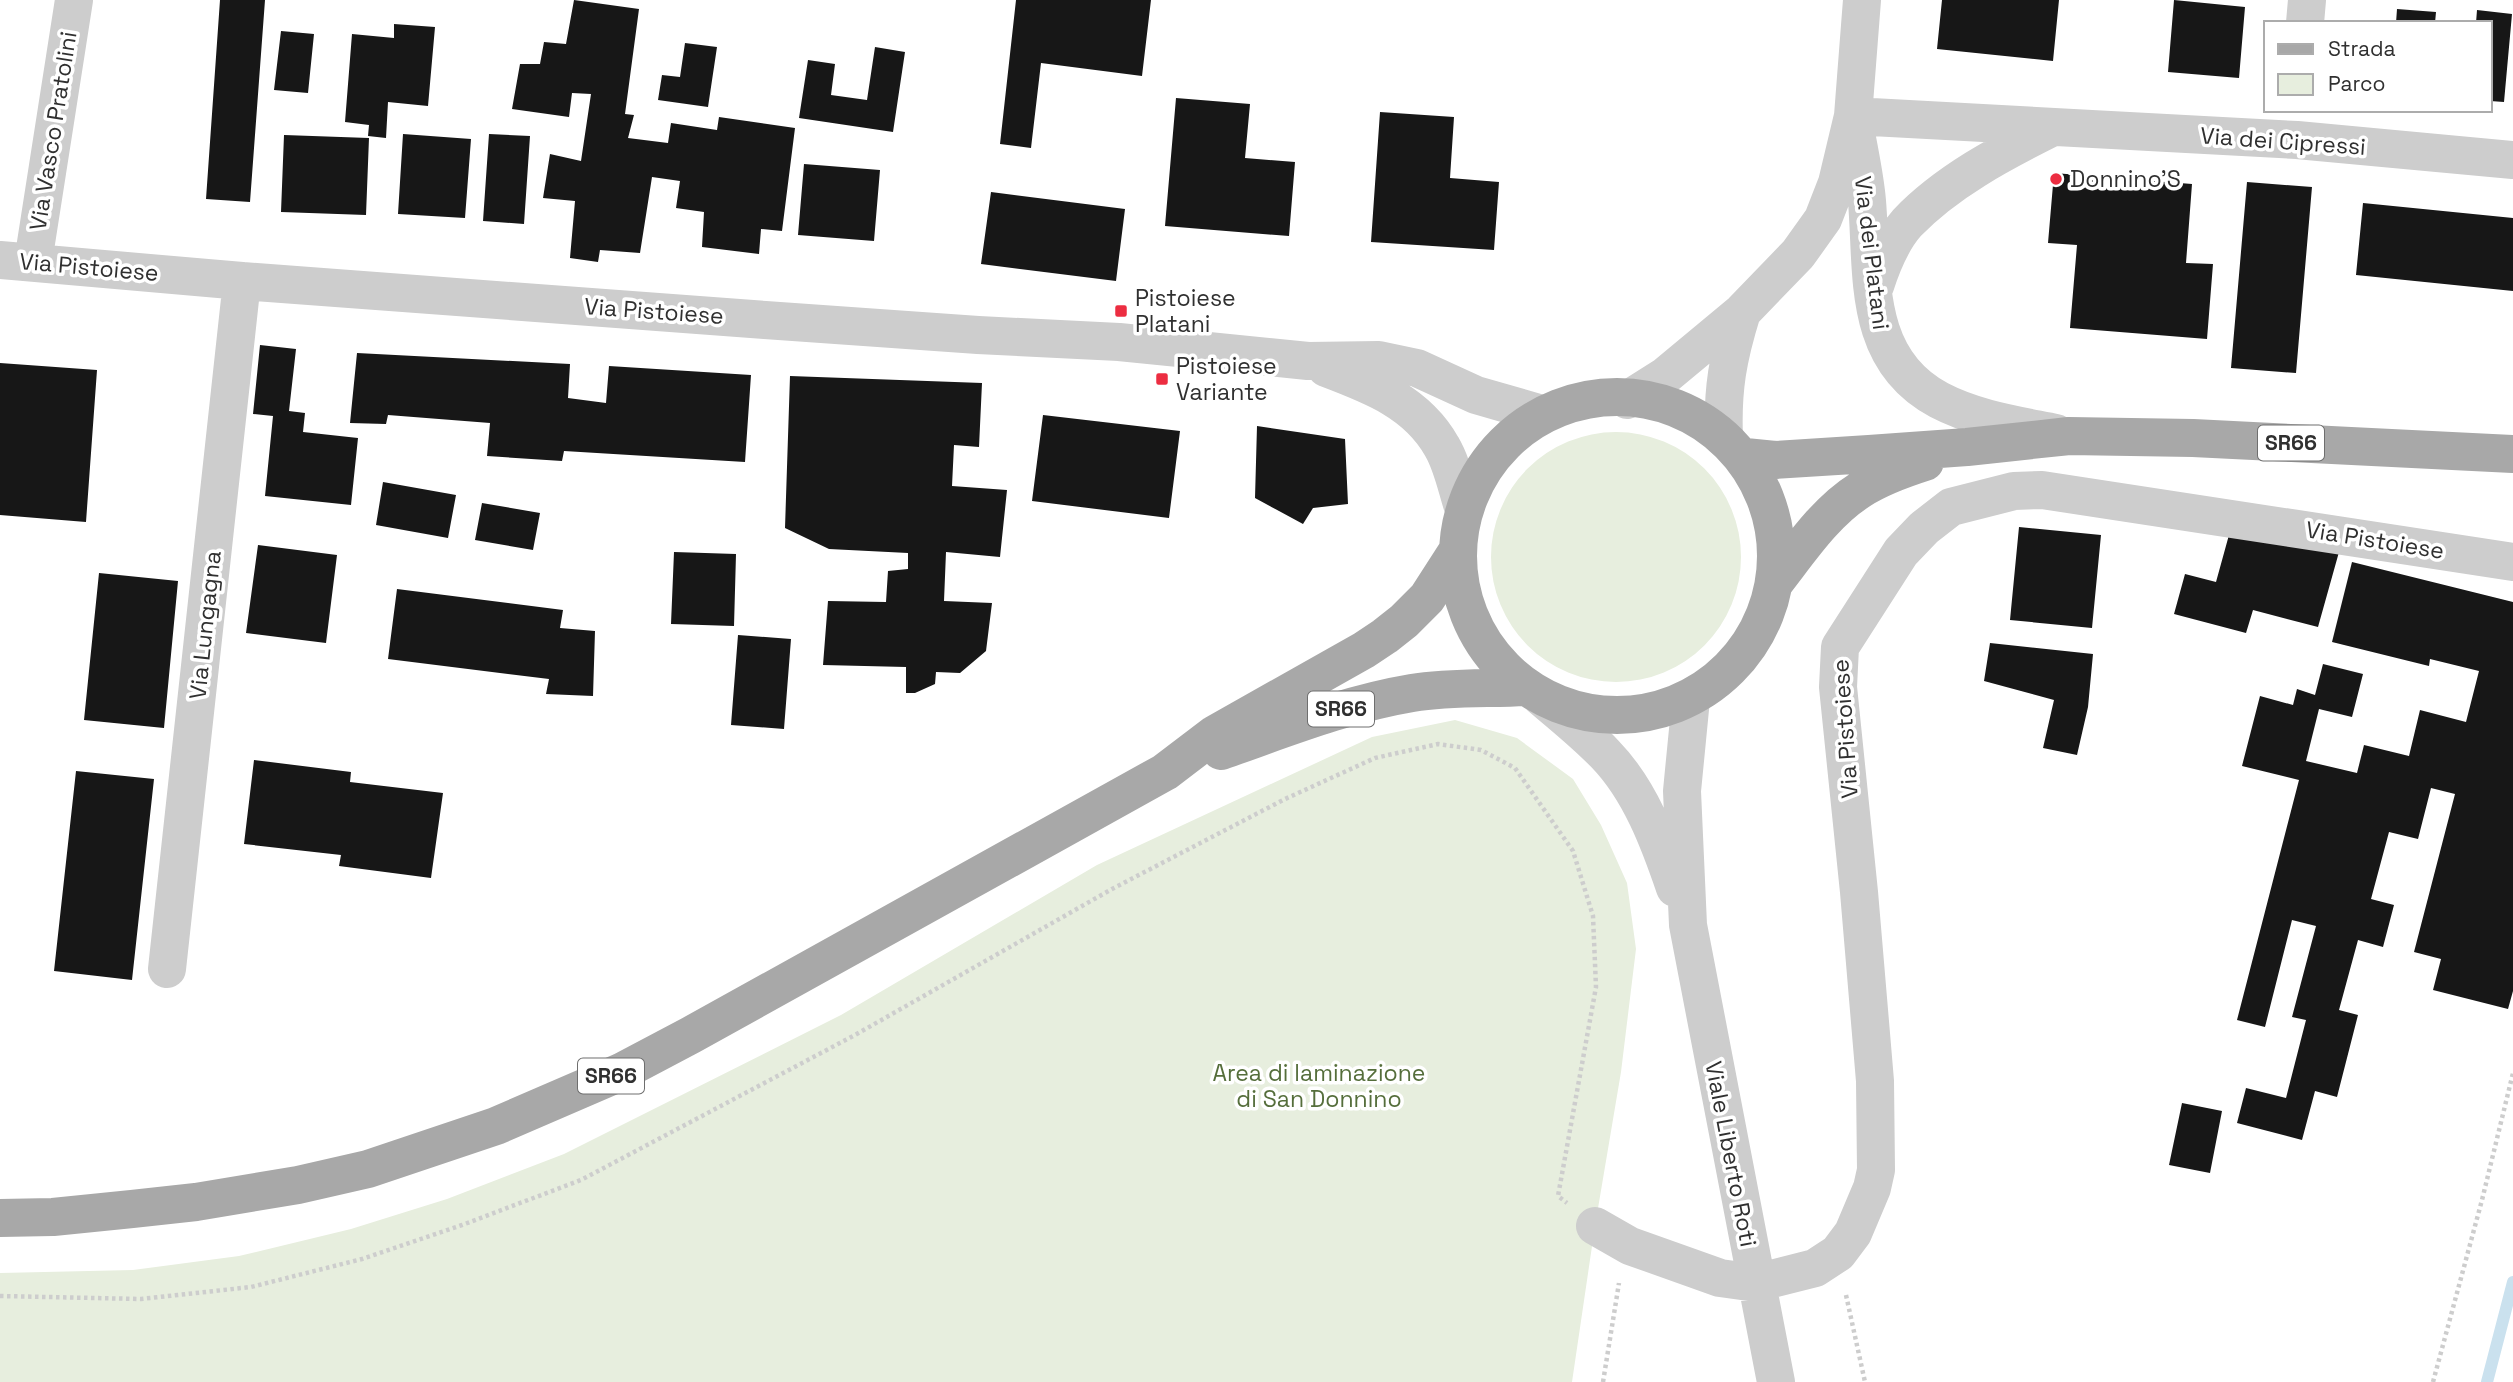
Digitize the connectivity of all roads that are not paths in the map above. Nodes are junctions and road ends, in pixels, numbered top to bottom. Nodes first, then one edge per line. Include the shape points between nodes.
1 (74, 0) edge
2 (1862, 0) edge
3 (2307, 0) edge
4 (2305, 21) edge
5 (1853, 116) junction
6 (2298, 125) edge
7 (2053, 127) junction
8 (2513, 160) edge
9 (16, 261) edge
10 (242, 281) junction
11 (1873, 291) junction
12 (1742, 312) junction
13 (1308, 361) junction
14 (1627, 400) junction
15 (1542, 414) junction
16 (2069, 436) junction
17 (1735, 447) junction
18 (1967, 447) junction
19 (2513, 454) edge
20 (1462, 504) junction
21 (1455, 553) junction
22 (2513, 562) edge
23 (1775, 582) junction
24 (1533, 691) junction
25 (1691, 699) junction
26 (1165, 772) junction
27 (1688, 925) junction
28 (167, 969) dead end
29 (0, 1218) edge
30 (1595, 1226) road end
31 (1756, 1283) junction
32 (1776, 1382) edge

1 - 9 street, Via Vasco Pratolini
2 - 5 street, Via dei Platani
3 - 4 street
5 - 7 street, Via dei Cipressi
5 - 11 street, Via dei Platani via 1867,198
5 - 12 street, Via dei Platani via 1823,219 1798,254
6 - 7 street, Via dei Cipressi
6 - 8 street, Via dei Cipressi
7 - 11 street via 1982,166 1920,211 1891,246
9 - 10 street, Via Pistoiese
10 - 13 street, Via Pistoiese via 1119,342
10 - 28 street, Via Lungagna
11 - 16 street, Via dei Platani via 1876,316 1890,354 1926,392 1980,416
12 - 14 street, Via dei Platani via 1665,376
12 - 17 street, Via dei Platani via 1724,388
13 - 15 street, Via Pistoiese via 1401,363 1476,395
13 - 20 street, Via Pistoiese via 1377,388 1413,411 1443,448
14 - 15 main road, Via Pistoiese / SR66 via 1578,403
14 - 17 main road, Via Pistoiese / SR66 via 1673,408
15 - 20 main road, Via Pistoiese / SR66 via 1496,451
16 - 18 main road, Via Pistoiese / SR66
16 - 19 main road, Via Pistoiese / SR66
17 - 18 main road, Via Pistoiese / SR66 via 1775,460
17 - 23 main road, Via Pistoiese / SR66 via 1764,491 1772,514 1777,542
18 - 23 main road, Via Pistoiese / SR66 via 1859,490 1823,523
20 - 21 main road, Via Pistoiese / SR66
21 - 24 main road, Via Pistoiese / SR66 via 1466,603 1483,643 1509,674
21 - 26 main road, SR66 via 1427,598 1395,629 1215,734
22 - 31 street, Via Pistoiese via 2042,490 2014,491 1951,508 1924,527 1901,552 1840,647 1838,687 1875,1081 1876,1170 1865,1209 1838,1253 1815,1268
23 - 25 main road, Via Pistoiese / SR66 via 1768,608 1746,650 1711,687
24 - 25 main road, Via Pistoiese / SR66 via 1590,711 1612,713 1667,707
24 - 26 main road, SR66 via 1415,692 1356,705
24 - 27 street, Viale Liberto Roti via 1606,755 1629,786 1657,839
25 - 27 street, Viale Liberto Roti via 1682,791
26 - 29 main road, SR66 via 680,1041 496,1126 368,1169 298,1185 196,1202
27 - 31 street, Viale Liberto Roti
30 - 31 street via 1630,1246 1720,1278
31 - 32 street, Viale Liberto Roti

